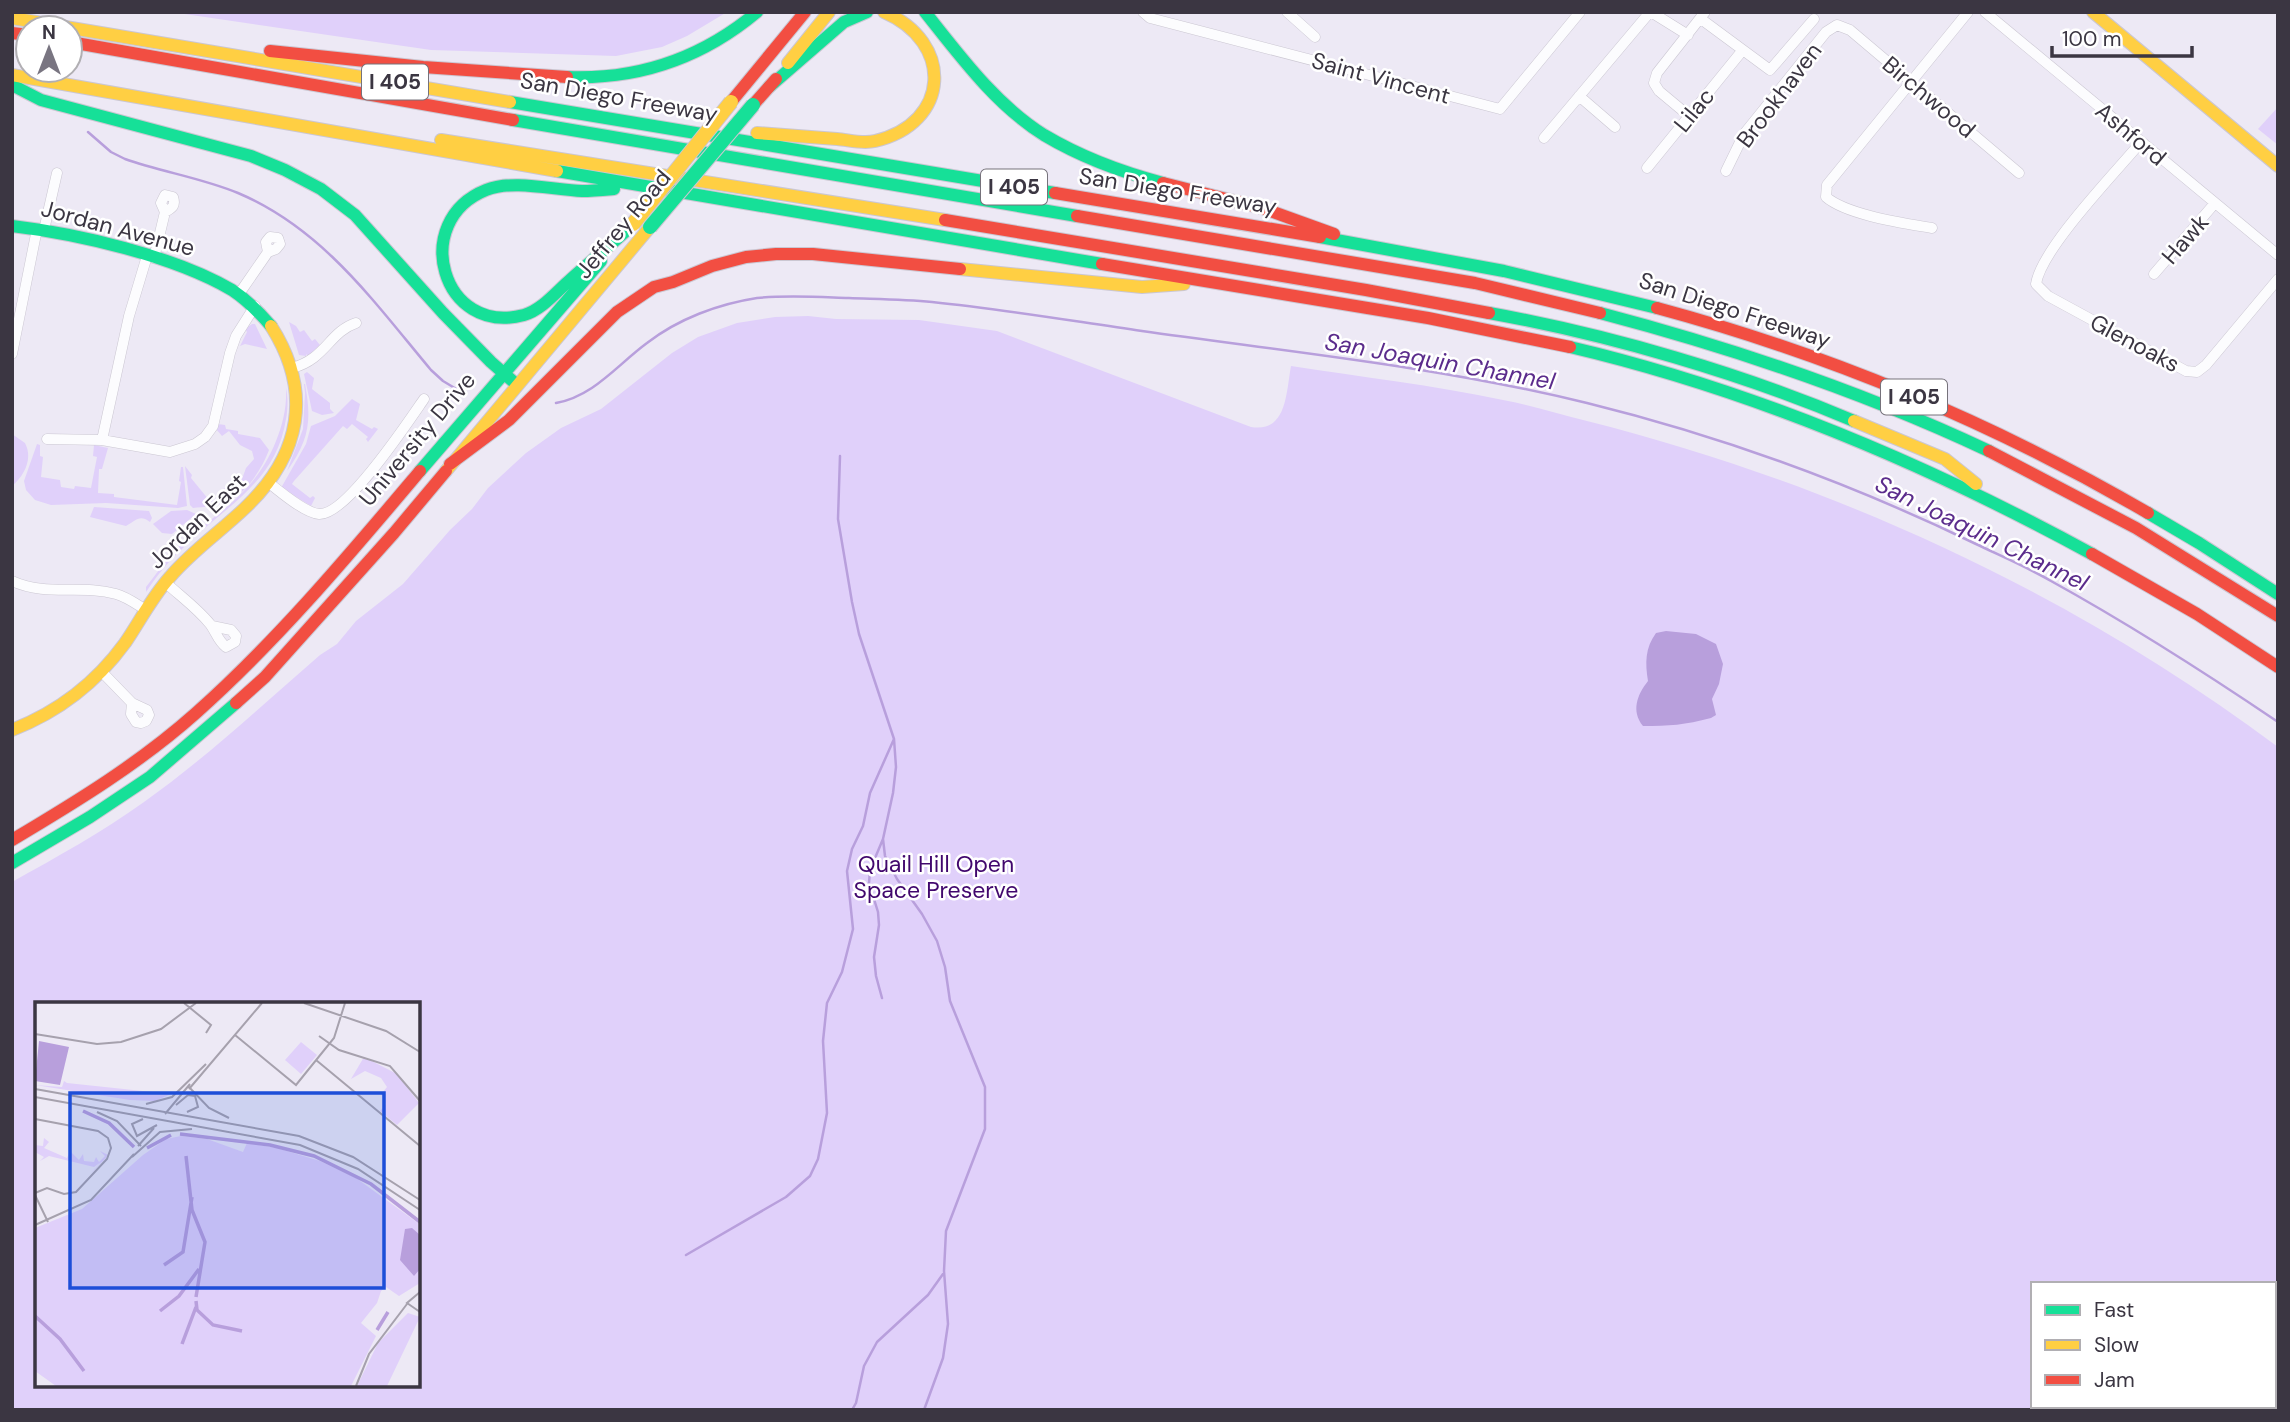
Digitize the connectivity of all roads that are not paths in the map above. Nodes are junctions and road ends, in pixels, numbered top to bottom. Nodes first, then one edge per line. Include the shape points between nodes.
1 (757, 12) edge
2 (805, 12) edge
3 (829, 12) edge
4 (867, 12) edge
5 (884, 12) edge
6 (925, 12) edge
7 (1143, 12) edge
8 (1287, 12) edge
9 (1580, 12) edge
10 (1650, 12) edge
11 (1968, 12) edge
12 (1985, 12) edge
13 (2093, 12) edge
14 (1703, 16) edge
15 (12, 18) edge
16 (1814, 19) dead end
17 (1837, 25) joint
18 (1688, 35) junction
19 (1315, 37) dead end
20 (84, 44) edge
21 (171, 45) junction
22 (1742, 51) junction
23 (12, 75) edge
24 (1910, 80) junction
25 (12, 85) edge
26 (769, 87) junction
27 (1579, 96) junction
28 (1689, 117) junction
29 (1615, 127) dead end
30 (674, 129) junction
31 (343, 134) junction
32 (1544, 138) dead end
33 (2141, 142) junction
34 (2278, 166) edge
35 (1647, 168) dead end
36 (1726, 171) dead end
37 (57, 173) dead end
38 (2019, 173) dead end
39 (649, 188) junction
40 (2215, 203) junction
41 (165, 212) dead end
42 (12, 226) edge
43 (630, 227) junction
44 (1931, 228) dead end
45 (40, 229) junction
46 (1354, 243) junction
47 (268, 252) dead end
48 (2278, 255) edge
49 (150, 257) junction
50 (2154, 274) dead end
51 (2278, 279) edge
52 (1212, 282) junction
53 (239, 295) junction
54 (255, 306) junction
55 (356, 323) dead end
56 (12, 354) edge
57 (292, 368) junction
58 (504, 373) junction
59 (516, 384) junction
60 (424, 399) dead end
61 (47, 439) dead end
62 (102, 440) junction
63 (450, 464) junction
64 (268, 482) junction
65 (2000, 503) junction
66 (12, 581) edge
67 (165, 582) junction
68 (2278, 594) edge
69 (146, 610) junction
70 (2278, 616) edge
71 (212, 626) dead end
72 (2278, 667) edge
73 (101, 671) junction
74 (132, 703) dead end
75 (12, 730) edge
76 (12, 840) edge
77 (12, 863) edge

1 - 21 main road via 691,55 642,72 603,77 469,71 319,54
2 - 43 main road, University Drive, bridge
3 - 26 main road, Jeffrey Road
4 - 26 main road via 844,22
5 - 30 main road via 916,30 925,41 933,68 930,99 922,114 898,134 869,142
6 - 46 main road via 981,81 1066,147 1104,165 1308,222
7 - 9 street, Saint Vincent via 1150,18 1500,109
8 - 19 street, Saint Vincent
10 - 18 street
10 - 27 street
11 - 24 street
12 - 33 street, Ashford
13 - 34 main road
14 - 18 street
14 - 22 street
15 - 21 main road, San Diego Freeway / I 405
16 - 22 street via 1770,70
17 - 24 street, Birchwood via 1850,30
17 - 36 street, Brookhaven via 1826,32 1744,134
18 - 28 street via 1654,83
20 - 70 main road via 1565,303 1691,337 1901,412 2081,497
21 - 30 main road, San Diego Freeway / I 405
22 - 28 street, Lilac
23 - 31 main road, I 405
24 - 38 street, Birchwood
24 - 44 street via 1827,185 1826,197 1836,206
25 - 58 main road via 41,100 251,156 321,189 361,222
26 - 59 main road, Jeffrey Road, bridge
27 - 29 street
27 - 32 street
28 - 35 street, Lilac
30 - 46 main road, San Diego Freeway / I 405
31 - 39 main road, I 405
31 - 65 main road via 387,131 572,159 1539,322 1717,371 1836,412 1945,459
33 - 40 street, Ashford
33 - 51 street, Glenoaks via 2056,243 2037,276 2040,289 2186,371 2197,372
37 - 45 street
39 - 43 main road via 483,191 462,205 445,228 442,268 450,287 466,304 493,316 513,317 534,311
39 - 52 main road, I 405
40 - 48 street, Ashford
40 - 50 street, Hawk
41 - 49 street
42 - 45 main road, Jordan Avenue
43 - 58 main road, University Drive
45 - 49 main road, Jordan Avenue
45 - 56 street
46 - 68 main road, San Diego Freeway / I 405 via 1595,291 1805,354 1924,401 2058,464 2186,535
47 - 53 street
49 - 53 main road, Jordan Avenue via 200,273
49 - 62 street via 129,316
52 - 63 main road via 1142,287 813,254 729,261 654,287 636,298 509,420
52 - 65 main road, I 405 via 1497,331 1649,368 1846,435
53 - 54 main road, Jordan Avenue
54 - 57 main road, Jordan Avenue via 281,339
54 - 62 street via 236,336 224,370 218,412 205,437 170,452
55 - 57 street via 311,362
57 - 64 main road, Jordan East via 295,425 289,448
58 - 59 main road
58 - 76 main road, University Drive via 258,656 139,760
59 - 63 main road, Jeffrey Road
60 - 64 street via 362,482 328,513 313,513
61 - 62 street
63 - 77 main road, University Drive via 265,677 204,733 150,777
64 - 67 main road, Jordan East
65 - 72 main road, I 405 via 2132,574
66 - 69 street via 41,590 118,594
67 - 69 main road, Jordan East
67 - 71 street
69 - 73 main road, Jordan East
73 - 74 street
73 - 75 main road, Jordan East via 63,704

